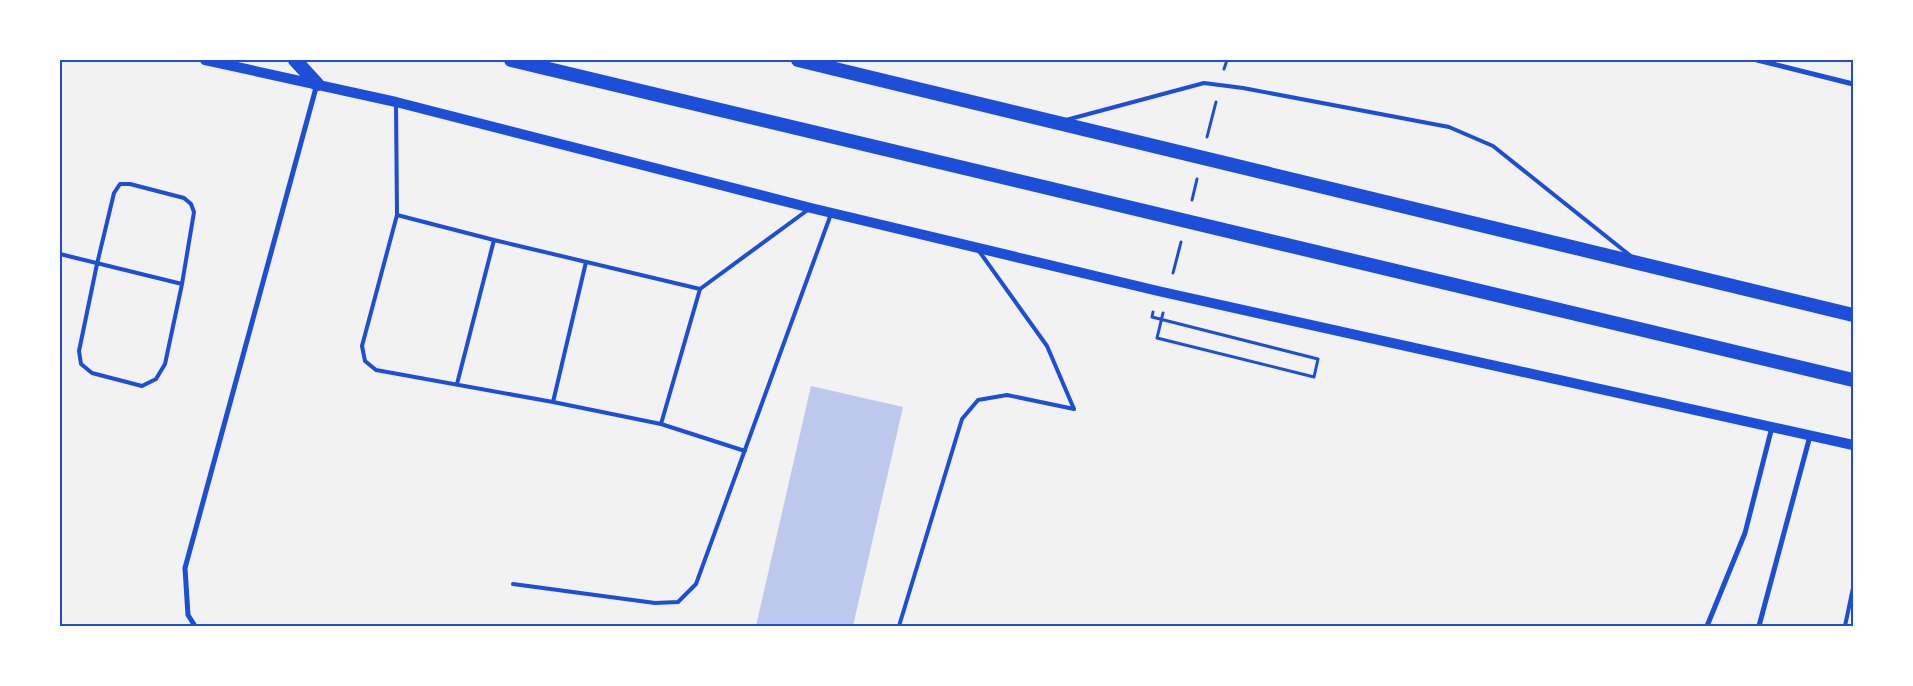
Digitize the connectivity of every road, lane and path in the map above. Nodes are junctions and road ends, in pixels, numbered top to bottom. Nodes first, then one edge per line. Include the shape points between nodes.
1 (205, 60) edge
2 (295, 60) edge
3 (512, 60) edge
4 (798, 60) edge
5 (1757, 60) edge
6 (317, 84) junction
7 (1853, 84) edge
8 (396, 102) junction
9 (1056, 123) junction
10 (811, 208) junction
11 (832, 212) junction
12 (397, 215) junction
13 (494, 240) junction
14 (975, 246) junction
15 (60, 254) edge
16 (586, 262) junction
17 (96, 264) junction
18 (1642, 264) junction
19 (182, 284) junction
20 (700, 289) junction
21 (1853, 315) edge
22 (1152, 316) dead end
23 (1157, 338) dead end
24 (1853, 380) edge
25 (457, 384) junction
26 (552, 402) junction
27 (661, 424) junction
28 (1772, 426) junction
29 (1810, 435) junction
30 (1853, 445) edge
31 (745, 451) junction
32 (513, 584) dead end
33 (1853, 588) edge
34 (195, 626) edge
35 (899, 626) edge
36 (1707, 626) edge
37 (1758, 626) edge
38 (1845, 626) edge

1 - 6 main road
2 - 6 highway
3 - 24 highway
4 - 9 highway
5 - 7 street
6 - 8 main road
6 - 34 street via 184,568 188,615
8 - 10 main road
8 - 12 lane
9 - 18 highway
9 - 18 lane via 1204,83 1449,127 1493,146
10 - 11 main road
10 - 20 lane
11 - 14 main road
11 - 31 lane
12 - 13 lane
12 - 25 lane via 362,346 366,361 376,370
13 - 16 lane
13 - 25 lane
14 - 28 main road via 1158,291
14 - 35 lane via 1047,346 1074,409 1007,395 978,400 962,419
15 - 17 lane
16 - 20 lane
16 - 26 lane
17 - 19 lane
17 - 19 lane via 114,193 120,184 130,184 184,198 190,204 194,212
17 - 19 lane via 79,351 81,364 92,373 142,386 156,379 165,364
18 - 21 highway
20 - 27 lane
22 - 23 path via 1318,359 1314,377
25 - 26 lane
26 - 27 lane
27 - 31 lane
28 - 29 main road
28 - 36 street via 1745,533
29 - 30 main road
29 - 37 street
31 - 32 lane via 696,584 678,602 655,603
33 - 38 lane

